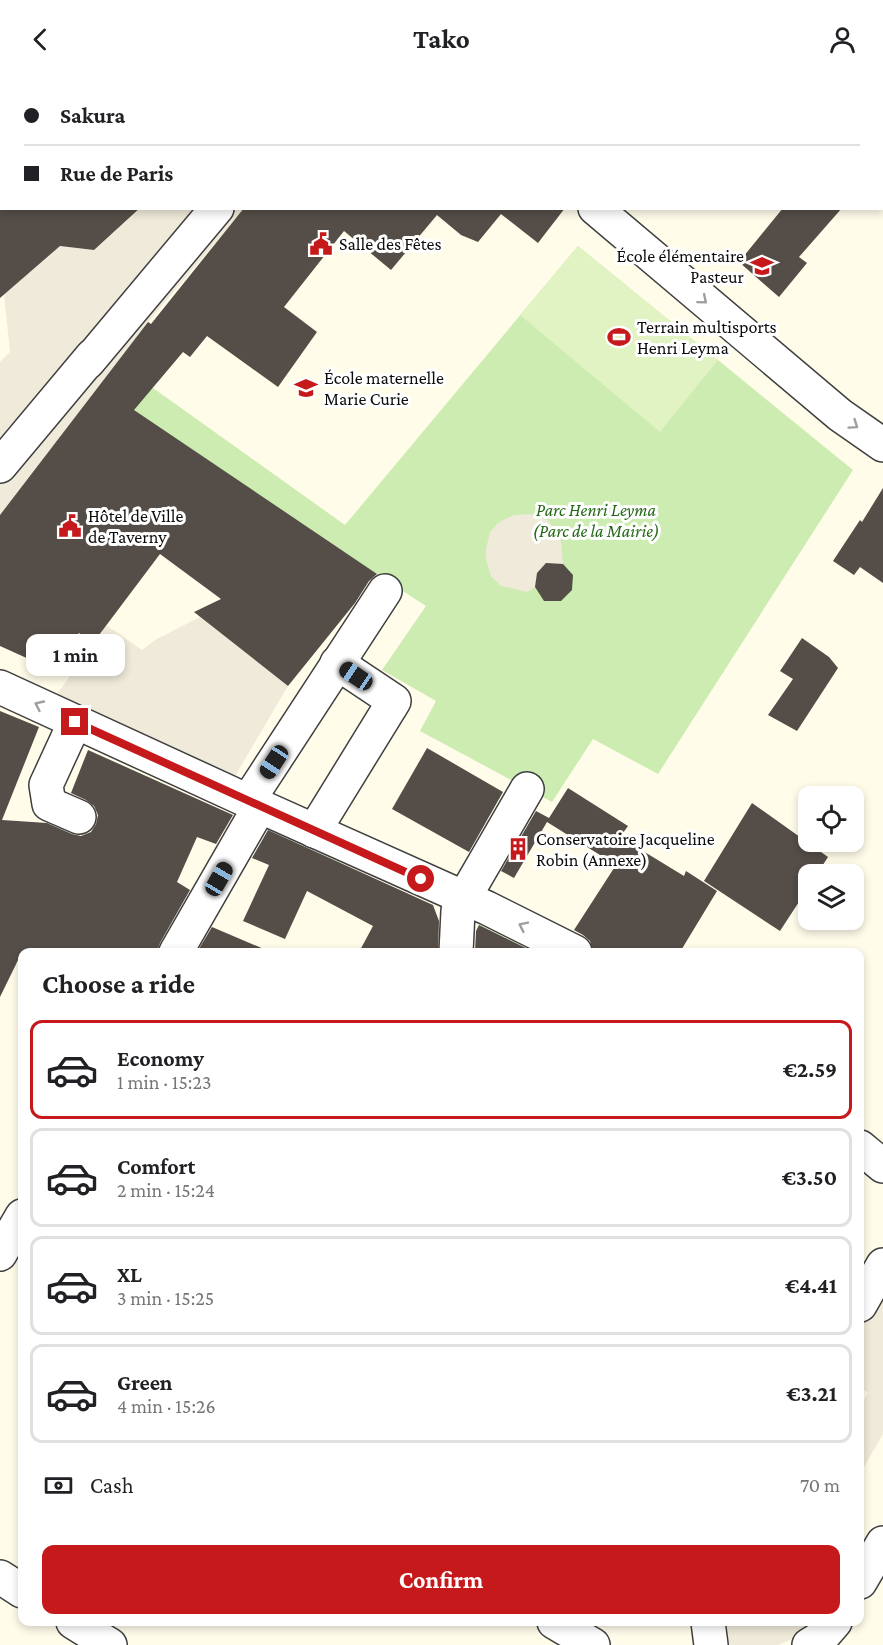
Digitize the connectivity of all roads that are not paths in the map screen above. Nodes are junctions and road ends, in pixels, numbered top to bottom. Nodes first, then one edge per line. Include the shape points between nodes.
1 (215, 210) edge
2 (597, 210) edge
3 (883, 445) edge
4 (0, 466) edge
5 (385, 591) dead end
6 (338, 663) junction
7 (0, 687) edge
8 (75, 722) junction
9 (527, 789) dead end
10 (245, 800) junction
11 (79, 817) dead end
12 (314, 831) junction
13 (464, 898) junction
14 (178, 948) edge
15 (456, 948) edge
16 (567, 948) edge
17 (864, 1150) edge
18 (883, 1166) edge
19 (18, 1223) edge
20 (0, 1254) edge
21 (883, 1265) edge
22 (864, 1298) edge
23 (883, 1543) edge
24 (864, 1575) edge
25 (0, 1577) edge
26 (18, 1588) edge
27 (79, 1626) edge
28 (561, 1626) edge
29 (709, 1626) edge
30 (832, 1626) edge
31 (110, 1645) edge
32 (592, 1645) edge
33 (711, 1645) edge
34 (808, 1645) edge

1 - 4 street
2 -> 3 street via 840,415
5 - 6 street
6 - 10 street
6 - 12 street via 394,701
8 -> 7 street
8 - 10 street
8 - 11 street via 46,785 49,804
9 - 13 street
10 - 12 street
10 - 14 street
12 - 13 street
13 - 15 street via 458,911
16 -> 13 street
17 - 18 street
19 - 20 street
21 - 22 street
23 - 24 street
25 - 26 street
27 - 31 street
28 - 32 street
29 - 33 street
30 - 34 street

